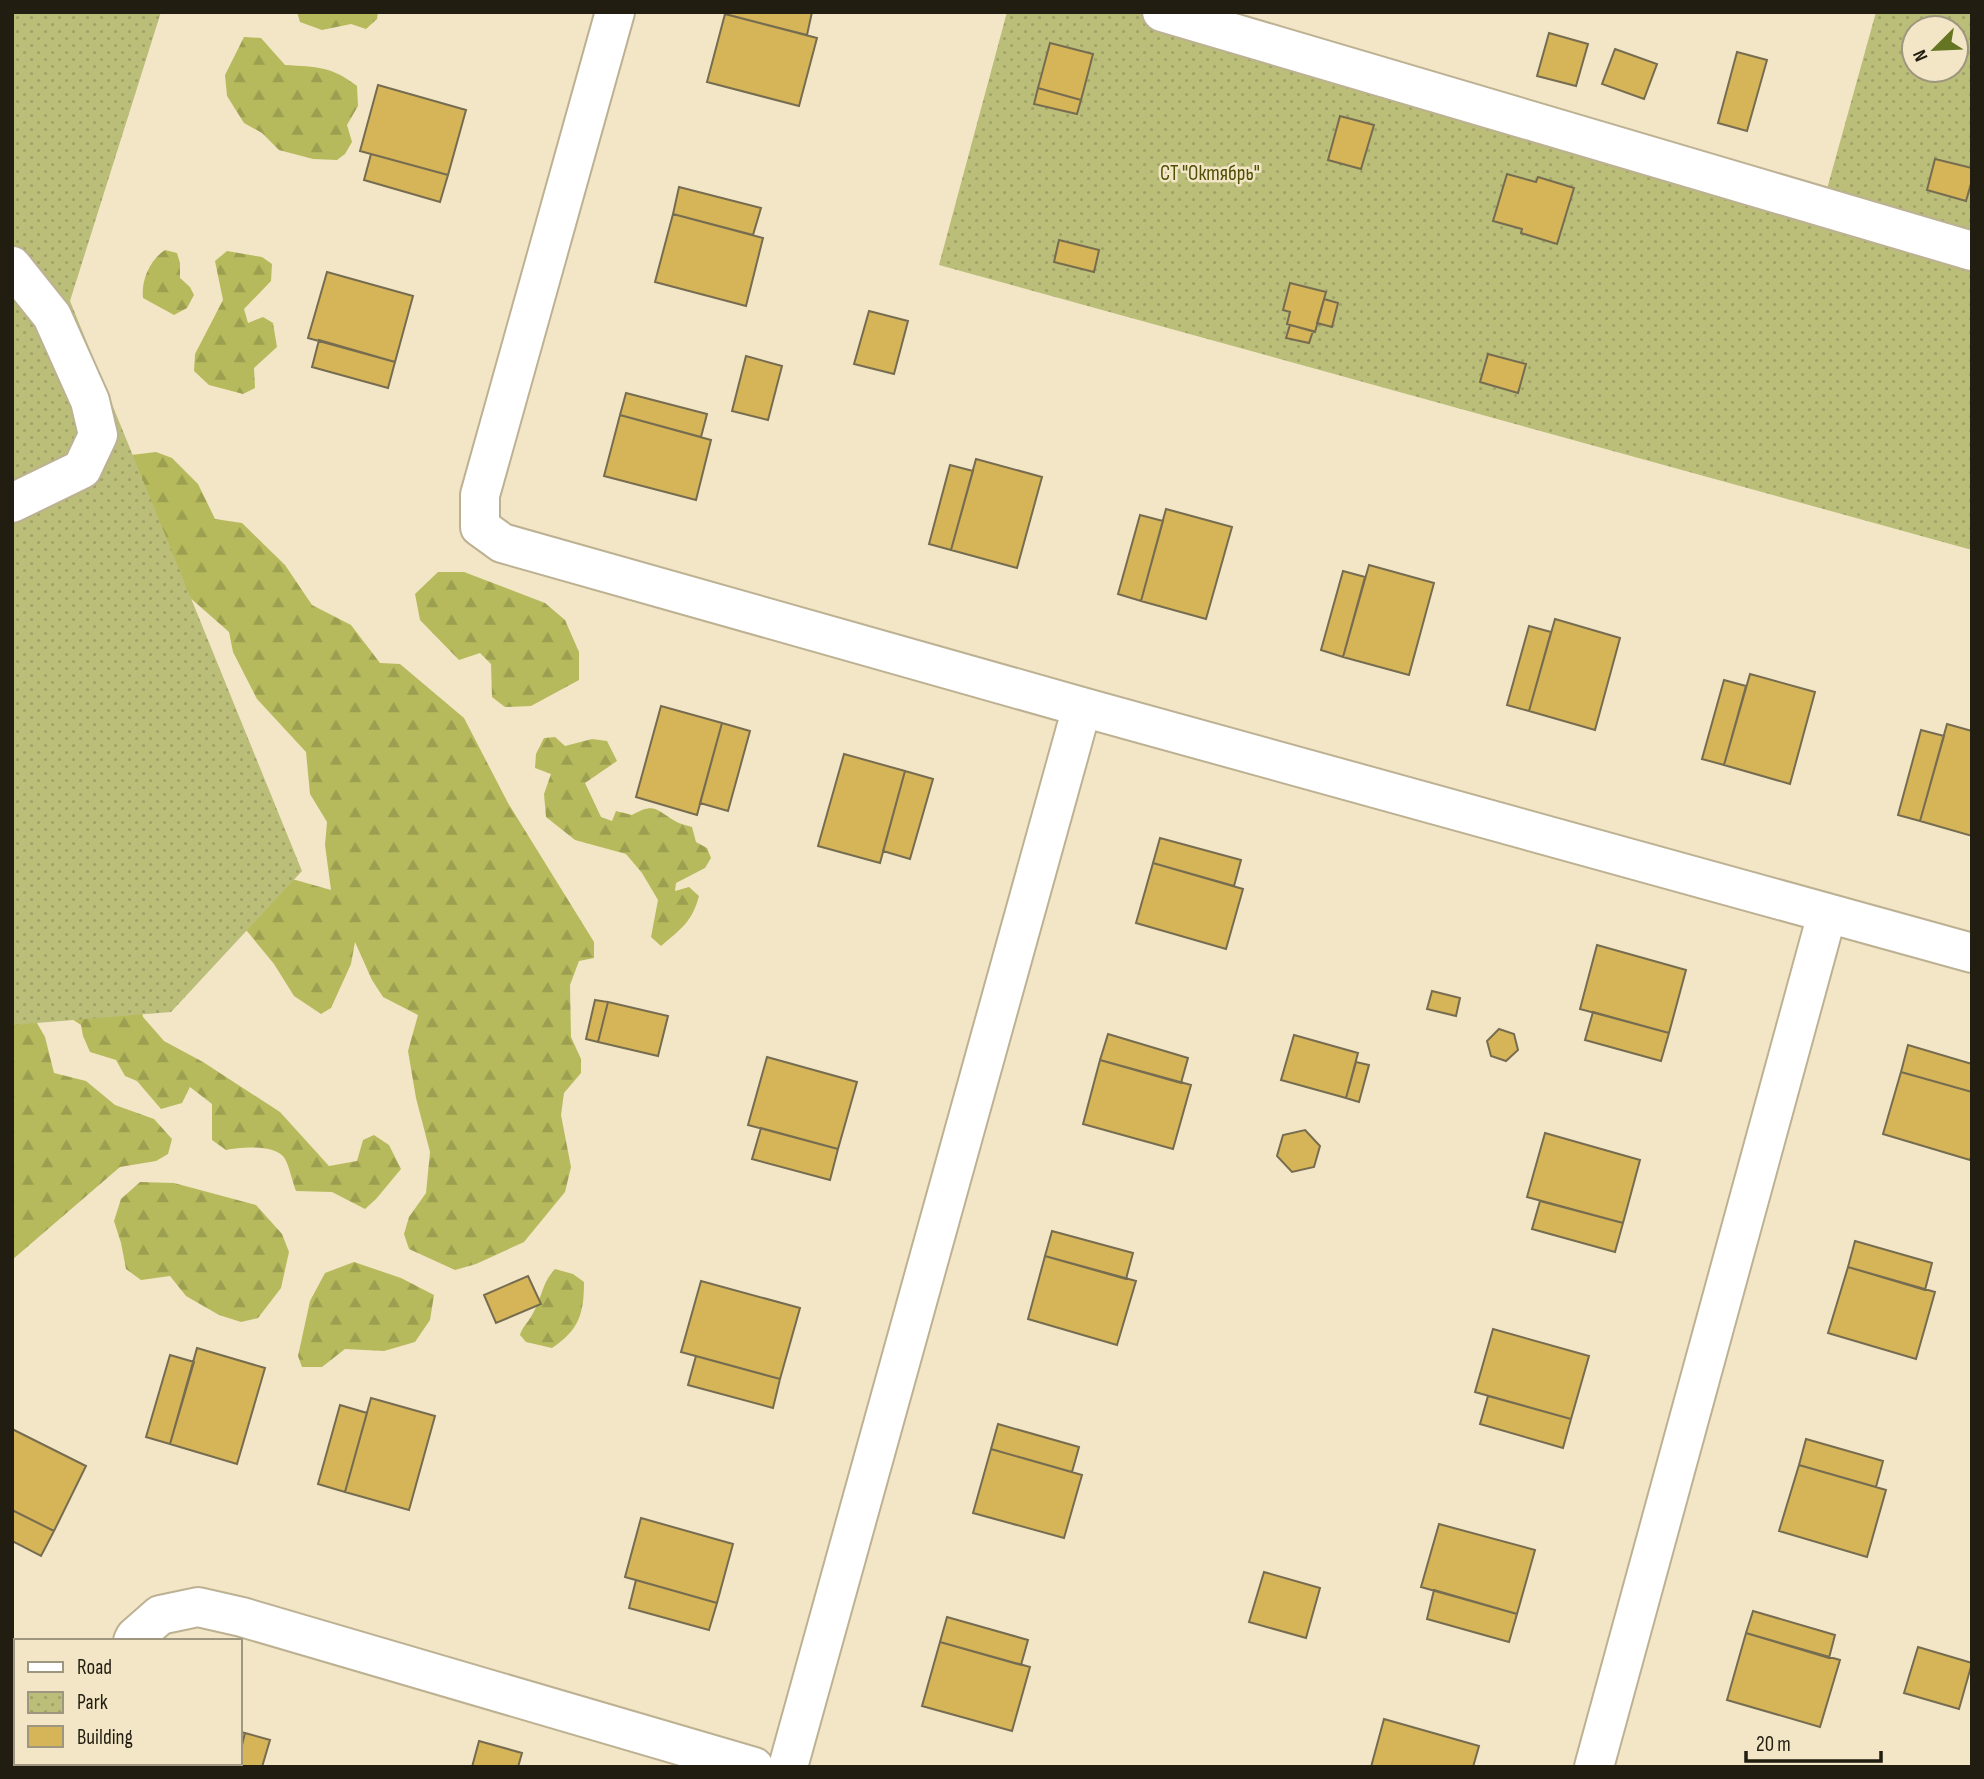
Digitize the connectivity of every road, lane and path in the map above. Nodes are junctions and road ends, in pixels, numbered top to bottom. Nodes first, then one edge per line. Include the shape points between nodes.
1 (615, 12) edge
2 (1162, 12) edge
3 (1972, 251) edge
4 (12, 266) edge
5 (12, 503) edge
6 (1082, 707) junction
7 (1827, 914) junction
8 (1972, 953) edge
9 (134, 1639) edge
10 (754, 1767) edge
11 (788, 1767) edge
12 (1594, 1767) edge

1 - 6 street via 480,495 480,527 502,543
2 - 3 street
4 - 5 street via 52,316 90,401 98,435 82,469
6 - 7 street
6 - 11 street
7 - 8 street
7 - 12 street
9 - 10 street via 160,1615 198,1607

